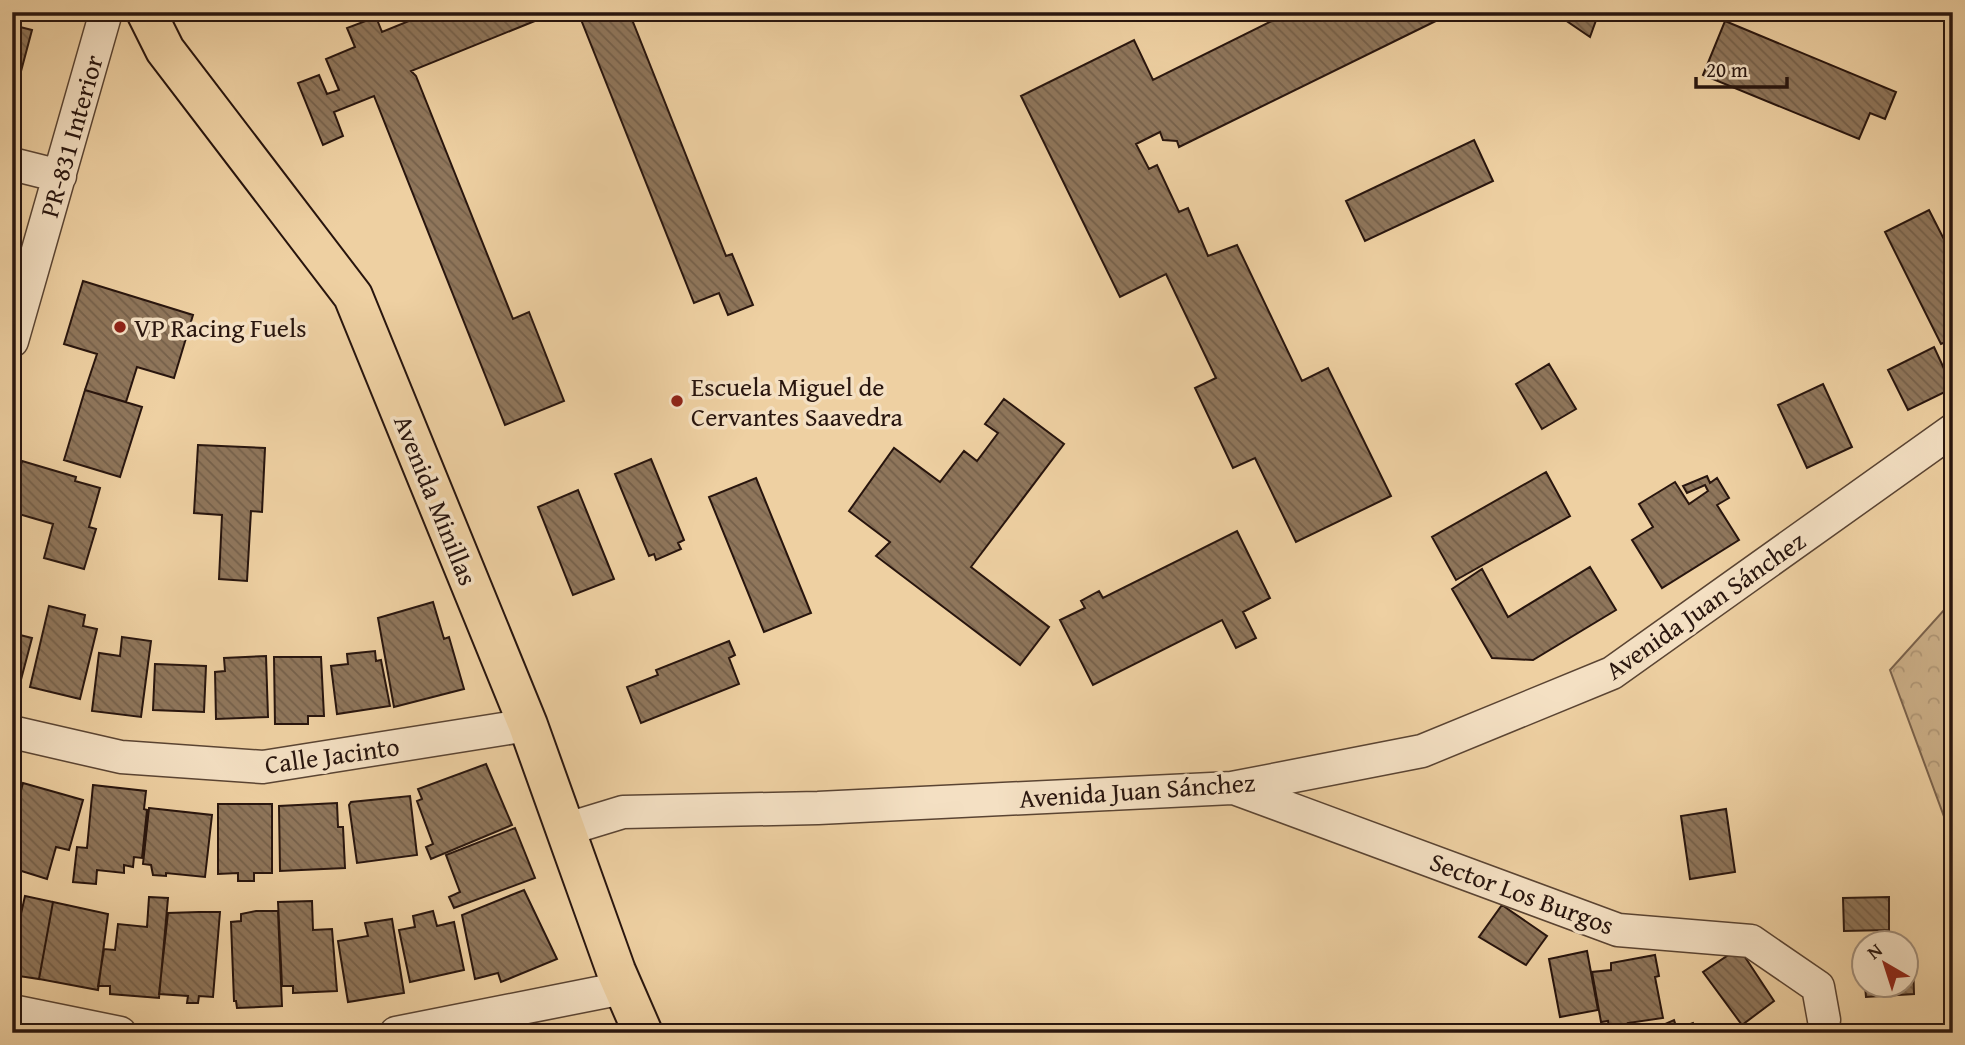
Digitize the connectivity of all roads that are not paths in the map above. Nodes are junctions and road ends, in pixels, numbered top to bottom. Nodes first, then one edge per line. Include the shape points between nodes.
1 (106, 12) edge
2 (146, 12) edge
3 (12, 164) edge
4 (60, 176) junction
5 (12, 341) edge
6 (1953, 430) edge
7 (528, 725) junction
8 (12, 732) edge
9 (1232, 788) junction
10 (564, 830) junction
11 (623, 988) junction
12 (12, 1011) edge
13 (1824, 1020) dead end
14 (120, 1033) edge
15 (396, 1033) edge
16 (643, 1033) edge

1 - 4 street, PR-831 Interior
2 - 7 main road, Avenida Minillas via 165,50 353,296
3 - 4 street
4 - 5 street, PR-831 Interior
6 - 9 street, Avenida Juan Sánchez via 1612,673 1422,751
7 - 8 street, Calle Jacinto via 263,767 121,757
7 - 10 main road, Avenida Minillas
9 - 10 street, Avenida Juan Sánchez via 818,808 623,812
9 - 13 street, Sector Los Burgos via 1618,930 1751,941 1818,987
10 - 11 main road, Avenida Minillas
11 - 15 street
11 - 16 main road, Avenida Minillas
12 - 14 street

